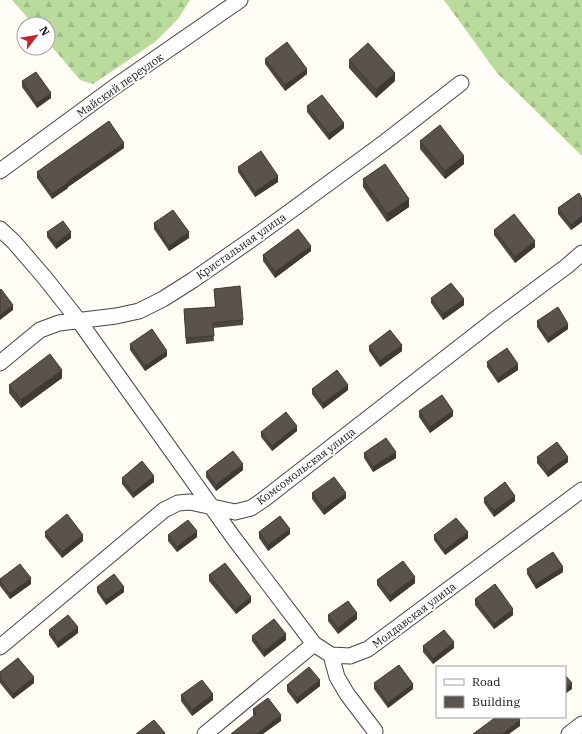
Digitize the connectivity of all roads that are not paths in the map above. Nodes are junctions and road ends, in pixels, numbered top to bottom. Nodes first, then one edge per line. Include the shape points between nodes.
1 (240, 0) edge
2 (461, 83) dead end
3 (0, 171) edge
4 (0, 230) edge
5 (582, 253) edge
6 (79, 321) junction
7 (0, 363) edge
8 (582, 490) edge
9 (212, 507) junction
10 (235, 512) junction
11 (233, 537) junction
12 (314, 644) junction
13 (0, 647) edge
14 (331, 655) junction
15 (582, 724) edge
16 (375, 731) dead end
17 (205, 734) edge
18 (569, 734) edge

1 - 3 street, Майский переулок via 113,88
2 - 6 street, Кристальная улица via 194,280 139,310
4 - 6 street via 46,278
5 - 10 street, Комсомольская улица via 263,500 250,508
6 - 7 street, Кристальная улица via 59,323 40,330
6 - 9 street
8 - 14 street, Молдавская улица via 368,649 350,656
9 - 10 street
9 - 11 street
9 - 13 street via 190,502 178,503 164,510
10 - 11 street
11 - 12 street
12 - 14 street
12 - 17 street
14 - 16 street via 337,677
15 - 18 street

